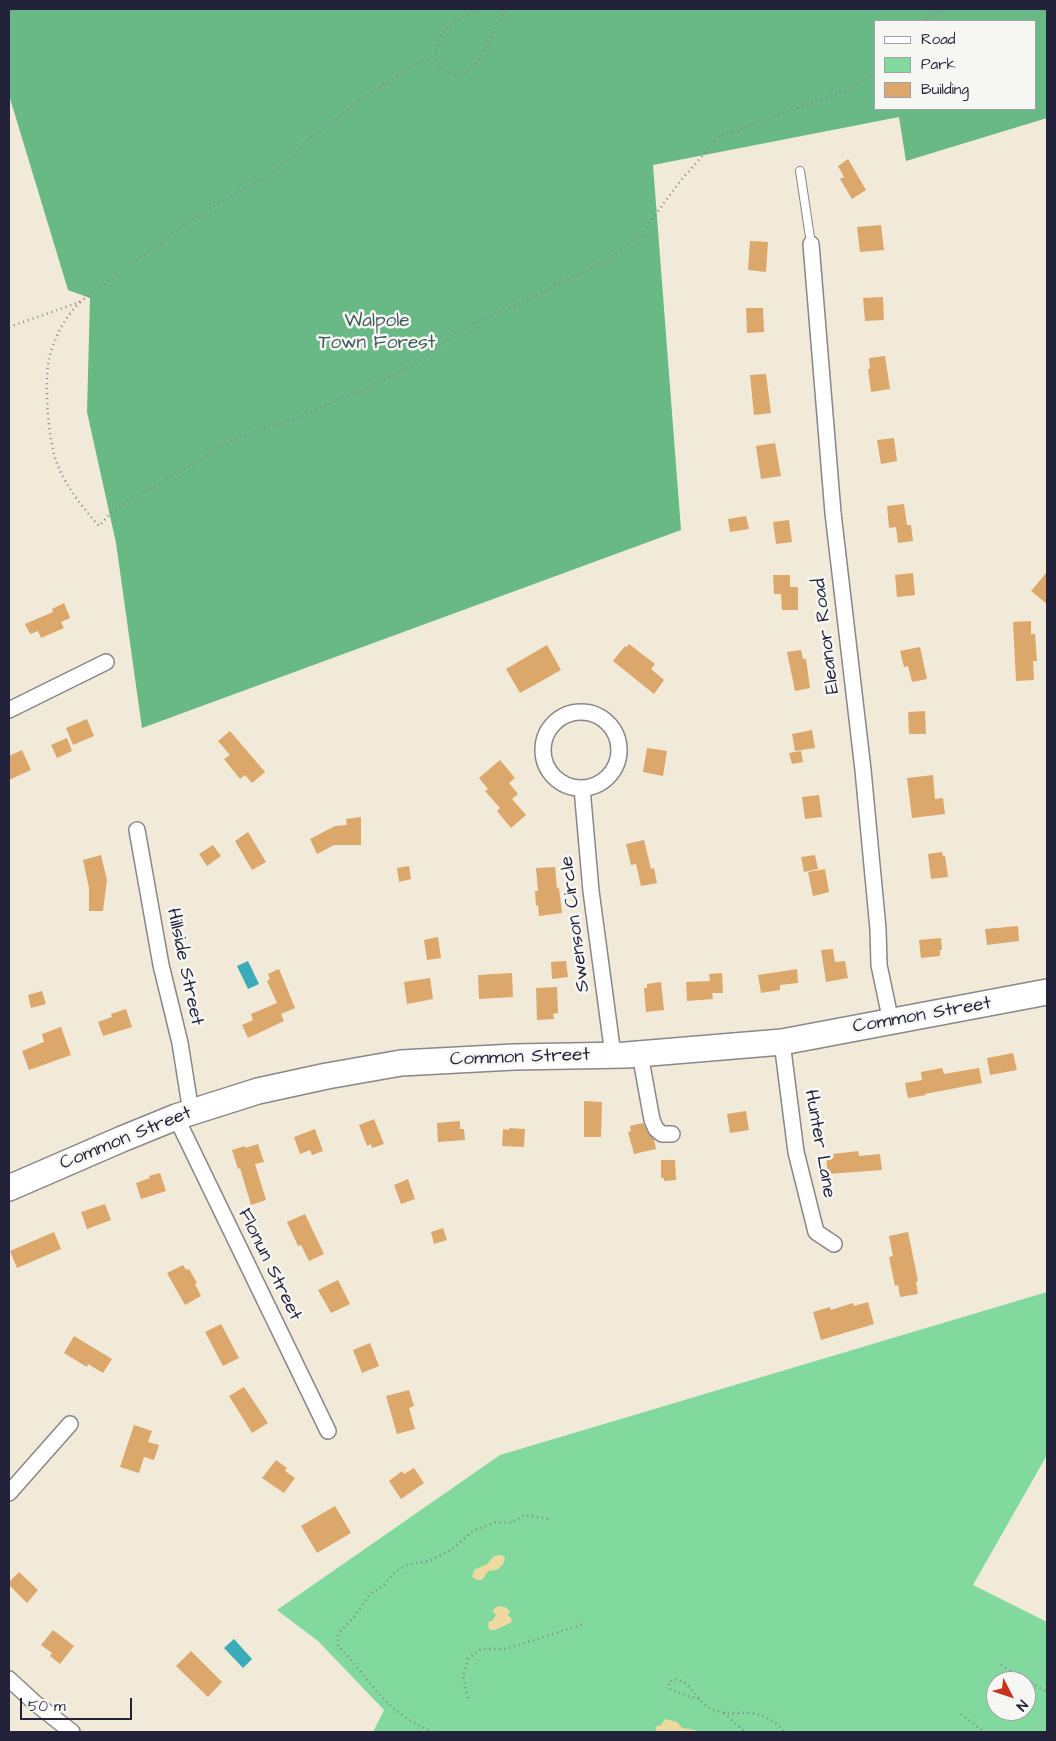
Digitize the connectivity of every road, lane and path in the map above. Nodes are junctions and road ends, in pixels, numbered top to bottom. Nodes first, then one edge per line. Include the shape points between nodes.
1 (478, 9) edge
2 (505, 9) edge
3 (945, 9) edge
4 (924, 20) edge
5 (435, 55) junction
6 (874, 73) edge
7 (800, 171) dead end
8 (811, 244) joint
9 (80, 302) junction
10 (9, 327) edge
11 (106, 662) dead end
12 (9, 710) edge
13 (582, 788) junction
14 (137, 830) dead end
15 (1047, 992) edge
16 (891, 1022) junction
17 (782, 1042) junction
18 (640, 1054) junction
19 (613, 1055) junction
20 (183, 1115) junction
21 (672, 1134) dead end
22 (9, 1188) edge
23 (834, 1244) dead end
24 (70, 1424) dead end
25 (328, 1431) dead end
26 (9, 1493) edge
27 (549, 1519) dead end
28 (583, 1624) dead end
29 (1001, 1665) dead end
30 (9, 1679) edge
31 (1047, 1692) edge
32 (468, 1698) dead end
33 (699, 1699) junction
34 (724, 1713) junction
35 (961, 1714) dead end
36 (72, 1732) edge
37 (433, 1732) edge
38 (745, 1732) edge
39 (785, 1732) edge
40 (984, 1732) edge

1 - 5 path via 444,31
2 - 5 path via 476,64 467,72 459,75 445,72 438,67
3 - 4 path
5 - 9 path via 370,94 311,137 269,176 191,220
6 - 9 path via 851,89 720,136 681,180 642,233 607,260 470,324 417,363 367,388 219,447 129,500 98,526 57,465 49,428 49,360 64,323
7 - 8 lane
8 - 16 street, Eleanor Road via 832,513 863,770 879,965
9 - 10 path
11 - 12 street
13 - 13 street via 573,788 557,779 546,765 544,756 550,730 563,717 580,712 598,716 612,728 619,745 613,771 607,778
13 - 19 street, Swenson Circle via 591,891
14 - 20 street, Hillside Street via 161,965 180,1043
15 - 16 main road, Common Street
16 - 17 main road, Common Street
17 - 18 main road, Common Street
17 - 23 street, Hunter Lane via 796,1152 816,1232
18 - 19 main road, Common Street
18 - 21 street via 652,1120 662,1134
19 - 20 main road, Common Street via 402,1063 294,1083
20 - 22 main road, Common Street
20 - 25 street, Flonun Street
24 - 26 street
27 - 37 path via 524,1515 511,1523 496,1522 473,1531 451,1550 429,1561 396,1570 383,1586 370,1594 338,1634 338,1646 389,1705
28 - 32 path via 506,1649 481,1649 468,1659 463,1677
29 - 31 path
30 - 36 street
33 - 33 path via 685,1684 674,1679 669,1682 669,1688 676,1692
33 - 34 path
34 - 38 path
34 - 39 path via 760,1714
35 - 40 path

